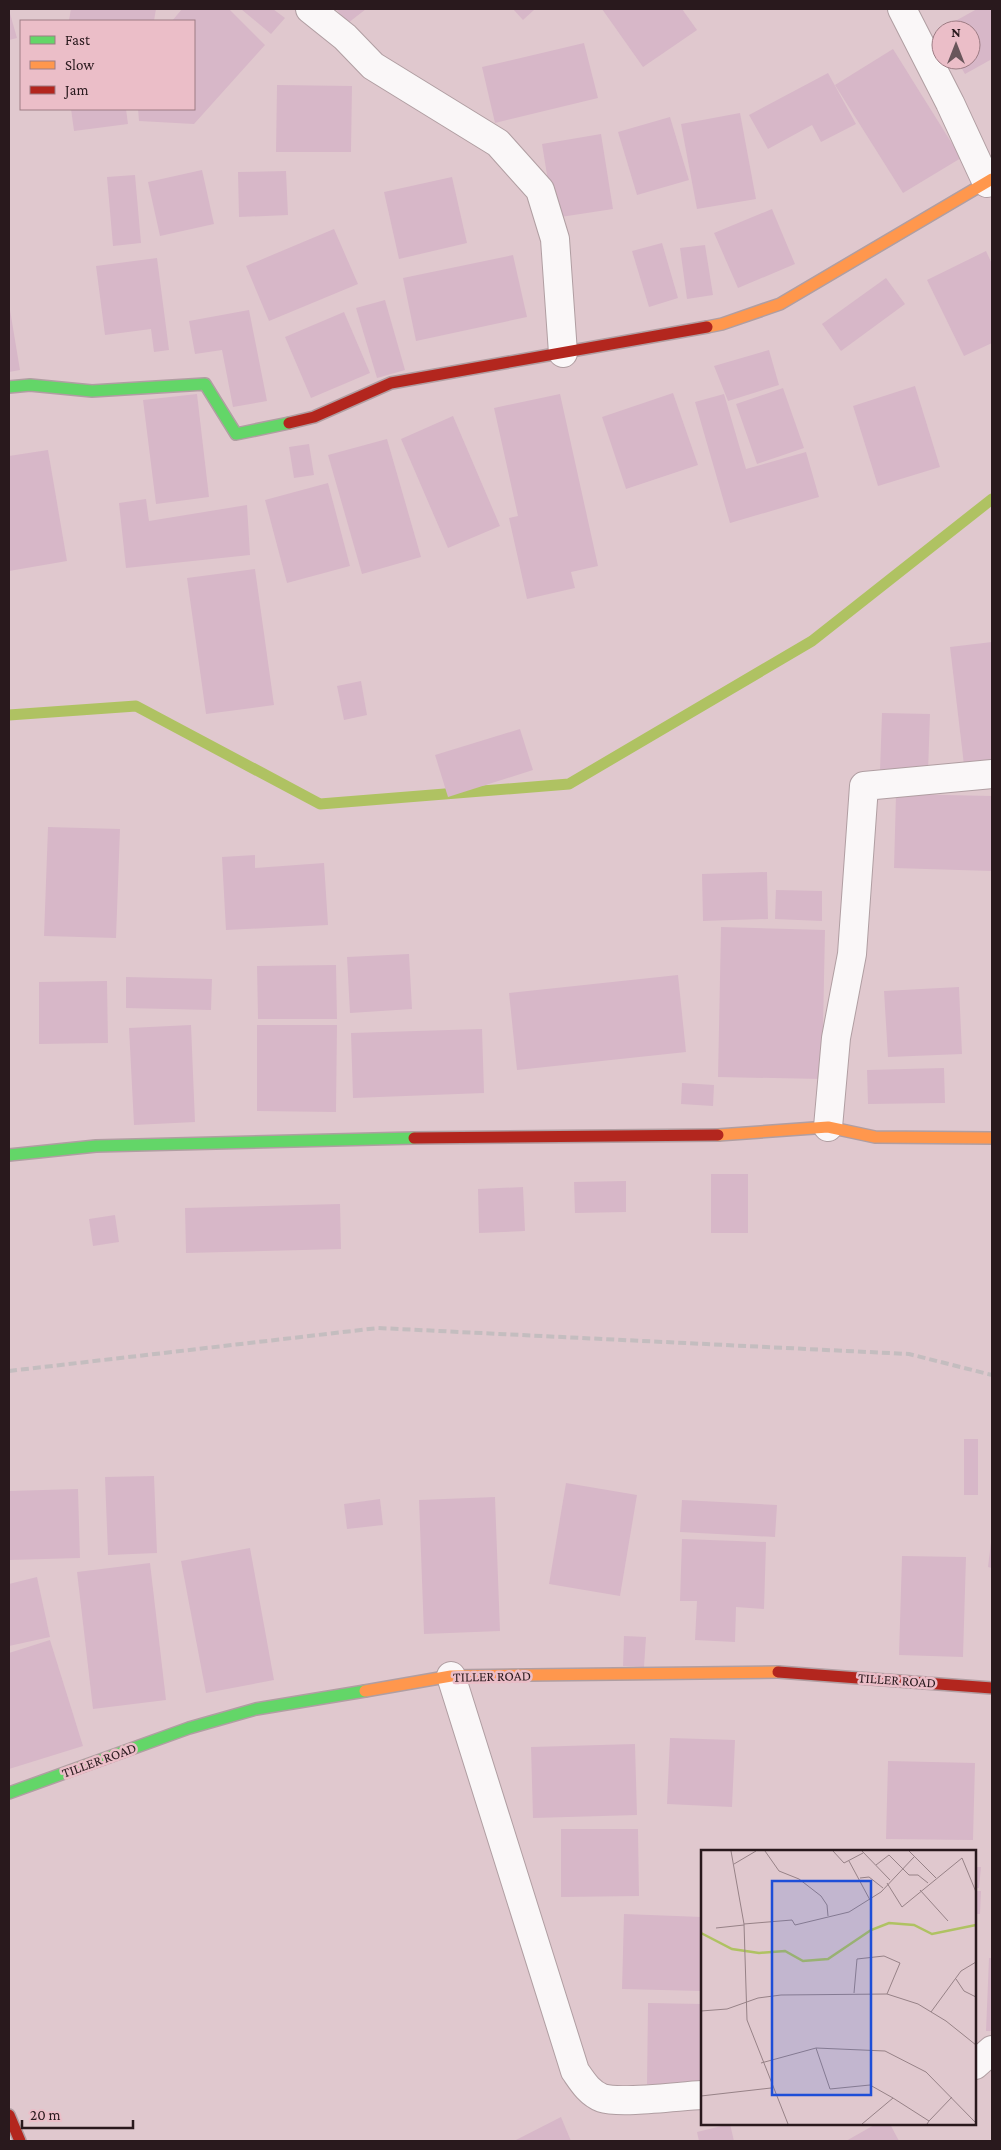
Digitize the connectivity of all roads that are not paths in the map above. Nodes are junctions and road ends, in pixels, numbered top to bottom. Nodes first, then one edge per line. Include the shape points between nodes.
1 (310, 9) edge
2 (902, 9) edge
3 (990, 181) edge
4 (563, 353) junction
5 (9, 387) edge
6 (992, 774) edge
7 (828, 1127) junction
8 (992, 1138) edge
9 (9, 1156) edge
10 (451, 1676) junction
11 (992, 1688) edge
12 (9, 1793) edge
13 (992, 2050) edge
14 (976, 2064) edge
15 (701, 2095) edge
16 (9, 2115) edge
17 (20, 2141) edge

1 - 4 street via 345,37 373,66 498,143 540,190 555,239
2 - 3 street
3 - 4 street via 780,304 722,324
4 - 5 street via 391,383 314,417 236,434 205,384 92,391 30,385
6 - 7 street via 864,786 852,954 836,1038
7 - 8 street via 876,1137
7 - 9 street via 697,1136 106,1146
10 - 11 street, TILLER ROAD via 782,1672
10 - 12 street, TILLER ROAD via 256,1708 189,1728
10 - 15 street via 575,2071 587,2088 602,2098 631,2100
13 - 14 street
16 - 17 street

